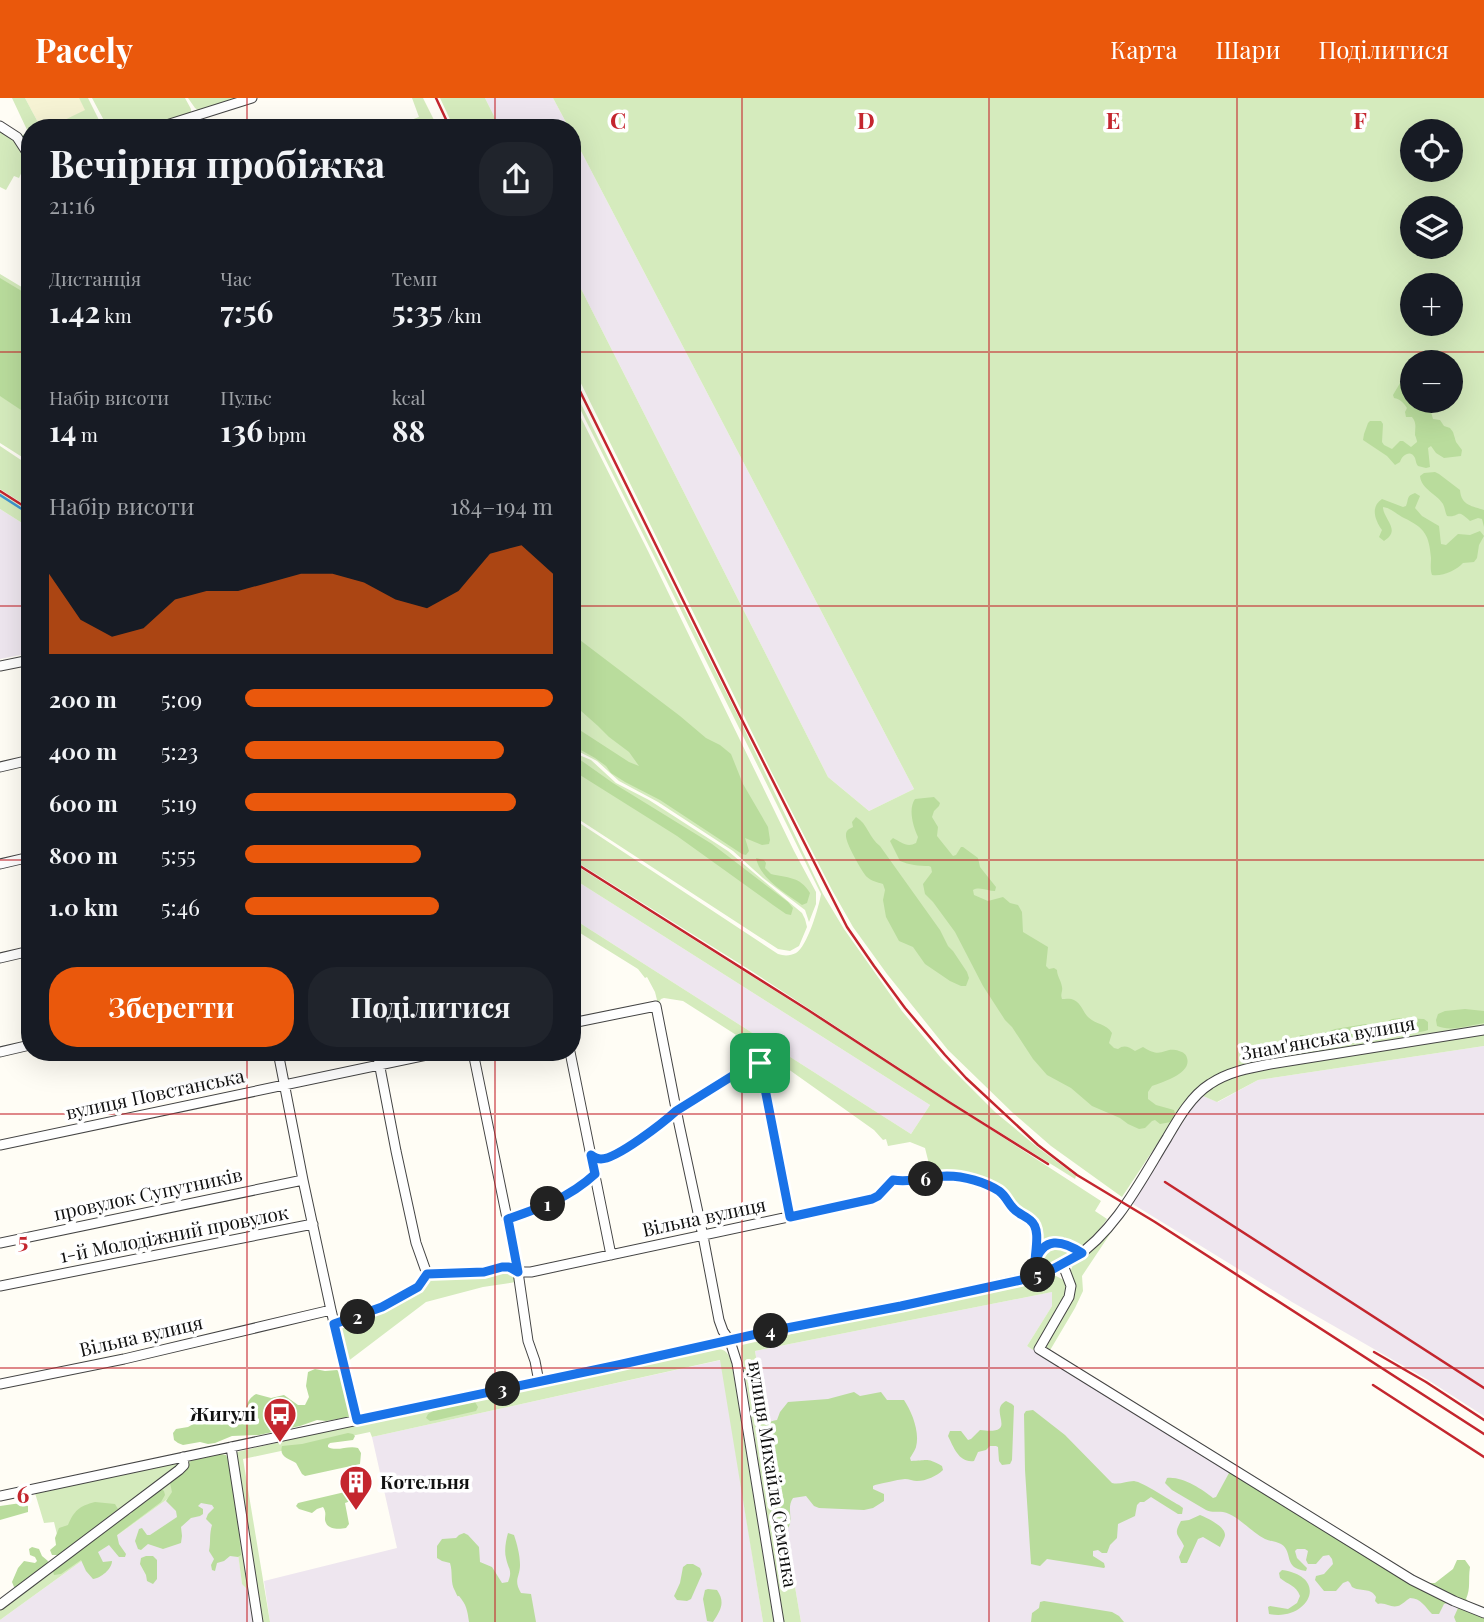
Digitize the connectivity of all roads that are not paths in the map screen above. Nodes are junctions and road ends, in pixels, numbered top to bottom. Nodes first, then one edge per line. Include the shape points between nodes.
1 (253, 98) edge
2 (186, 119) edge
3 (0, 126) edge
4 (21, 143) edge
5 (21, 662) edge
6 (0, 666) edge
7 (21, 763) edge
8 (0, 767) edge
9 (21, 859) edge
10 (0, 863) edge
11 (21, 953) edge
12 (0, 958) edge
13 (581, 1021) edge
14 (1484, 1030) edge
15 (21, 1047) edge
16 (0, 1052) edge
17 (774, 1056) dead end
18 (280, 1061) edge
19 (378, 1061) edge
20 (398, 1061) edge
21 (475, 1061) edge
22 (572, 1061) edge
23 (760, 1063) junction
24 (379, 1065) junction
25 (285, 1085) junction
26 (676, 1111) junction
27 (0, 1145) edge
28 (591, 1155) junction
29 (595, 1174) junction
30 (303, 1180) junction
31 (790, 1217) junction
32 (508, 1219) junction
33 (313, 1224) junction
34 (703, 1236) junction
35 (0, 1243) edge
36 (1082, 1253) junction
37 (611, 1255) junction
38 (1035, 1263) junction
39 (1063, 1265) junction
40 (518, 1272) junction
41 (427, 1274) junction
42 (1034, 1276) junction
43 (0, 1286) edge
44 (331, 1310) junction
45 (334, 1324) junction
46 (730, 1341) junction
47 (539, 1382) junction
48 (0, 1384) edge
49 (357, 1420) junction
50 (231, 1447) junction
51 (183, 1457) junction
52 (0, 1496) edge
53 (0, 1605) edge
54 (1484, 1613) edge
55 (258, 1622) edge
56 (779, 1622) edge

1 - 2 street
3 - 4 street
5 - 6 street
7 - 8 street
9 - 10 street
11 - 12 street
13 - 26 street, вулиця Михайла Семенка via 656,1006
14 - 36 street, Знам'янська вулиця via 1270,1064 1218,1079 1200,1092 1178,1119 1121,1210
15 - 16 street
17 - 23 street
18 - 25 street
19 - 24 street
20 - 24 street, вулиця Повстанська
21 - 32 street
22 - 28 street
23 - 26 street
23 - 31 street
24 - 25 street, вулиця Повстанська
24 - 41 street
25 - 27 street, вулиця Повстанська
25 - 30 street
26 - 28 street via 611,1157
26 - 34 street, вулиця Михайла Семенка
28 - 29 street
29 - 32 street via 559,1199
29 - 37 street
30 - 33 street
30 - 35 street, провулок Супутників
31 - 34 street, Вільна вулиця
31 - 38 street, Вільна вулиця via 872,1199 893,1180 961,1177 999,1191 1031,1221 1036,1229
32 - 40 street
33 - 43 street, 1-й Молодіжний провулок
33 - 44 street
34 - 37 street, Вільна вулиця
34 - 46 street, вулиця Михайла Семенка via 719,1320
36 - 38 street via 1063,1243 1048,1244
36 - 39 street, Знам'янська вулиця
37 - 40 street, Вільна вулиця
38 - 42 street, Вільна вулиця
39 - 42 street, Знам'янська вулиця
39 - 54 street via 1069,1297 1039,1349 1412,1580
40 - 41 street, Вільна вулиця via 502,1267
40 - 47 street
41 - 45 street via 418,1287 392,1302
42 - 46 street, Знам'янська вулиця
44 - 45 street
44 - 48 street, Вільна вулиця
45 - 49 street
46 - 47 street, Знам'янська вулиця
46 - 56 street, вулиця Михайла Семенка
47 - 49 street, Знам'янська вулиця
49 - 50 street, Знам'янська вулиця
50 - 51 street, Знам'янська вулиця
50 - 55 street
51 - 52 street, Знам'янська вулиця
51 - 53 street via 184,1465 178,1470

